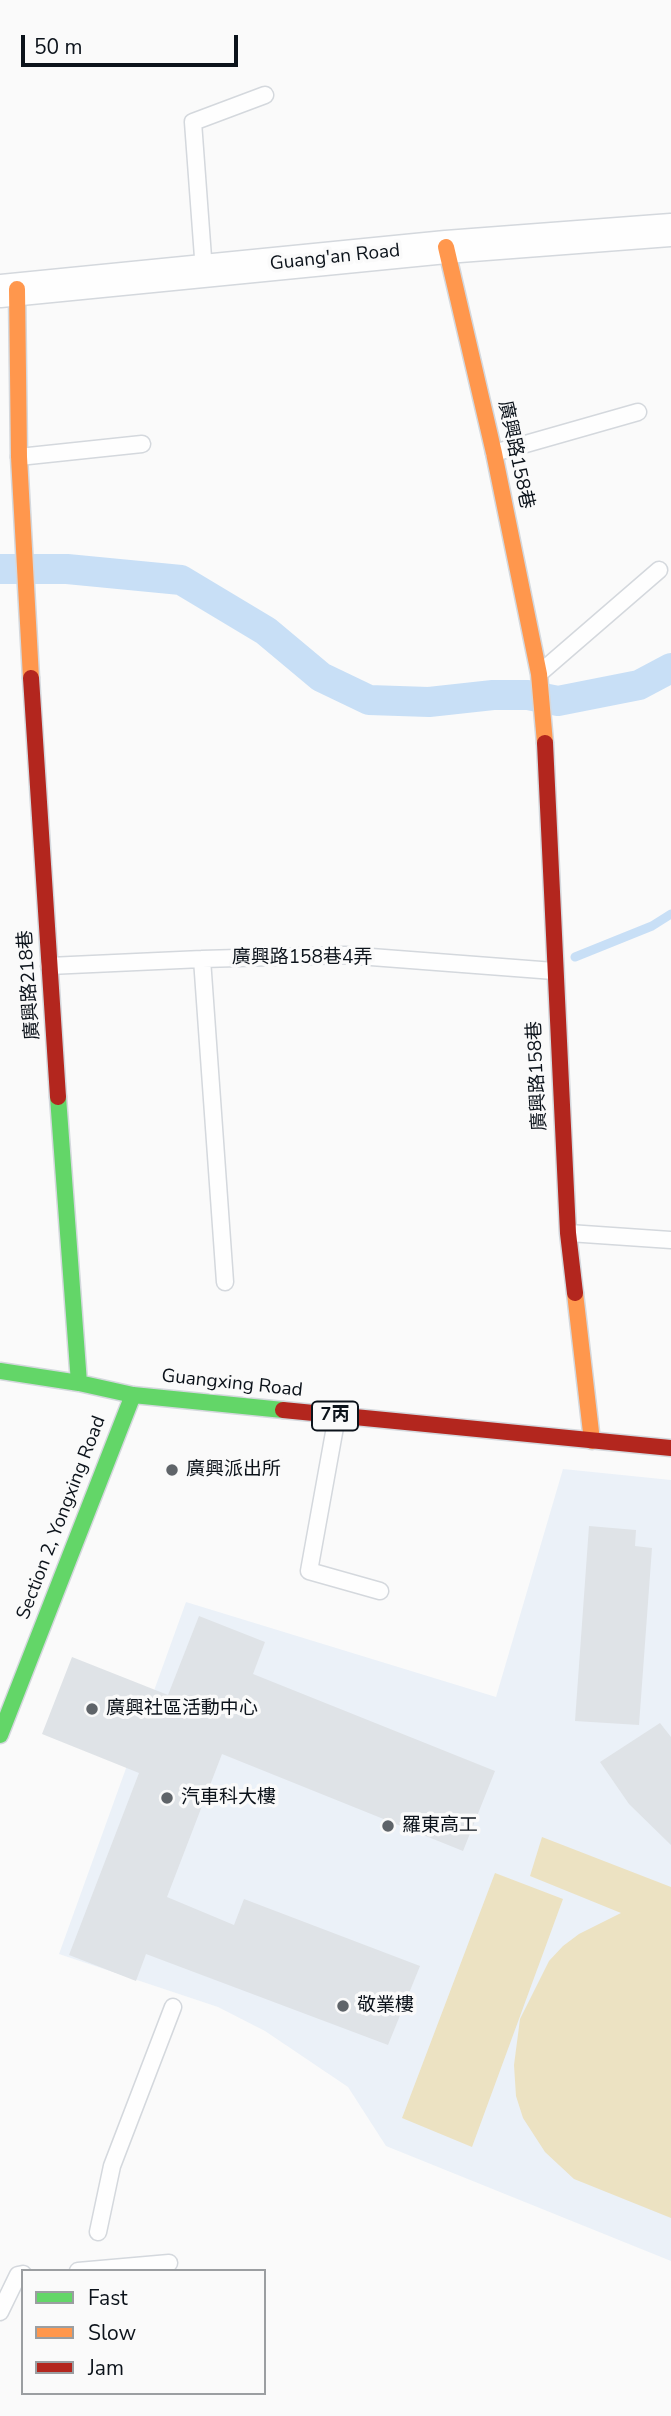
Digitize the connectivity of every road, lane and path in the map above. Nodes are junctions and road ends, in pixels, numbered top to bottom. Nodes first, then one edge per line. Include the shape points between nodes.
1 (265, 95) dead end
2 (671, 230) edge
3 (446, 247) junction
4 (204, 271) junction
5 (8, 290) edge
6 (638, 412) dead end
7 (142, 444) dead end
8 (494, 453) junction
9 (19, 457) junction
10 (659, 570) dead end
11 (539, 674) junction
12 (202, 959) junction
13 (49, 966) junction
14 (554, 971) junction
15 (568, 1233) junction
16 (671, 1240) edge
17 (225, 1282) dead end
18 (0, 1371) edge
19 (79, 1382) junction
20 (133, 1395) junction
21 (337, 1416) junction
22 (592, 1441) junction
23 (671, 1448) edge
24 (380, 1591) dead end
25 (0, 1735) edge
26 (173, 2007) dead end
27 (98, 2232) dead end
28 (169, 2263) dead end
29 (101, 2269) edge
30 (21, 2274) edge
31 (0, 2312) edge

1 - 4 lane via 193,122
2 - 3 street, Guang'an Road
3 - 4 street, Guang'an Road
3 - 8 street, 廣興路158巷
4 - 5 street, Guang'an Road
5 - 9 street
6 - 8 lane
7 - 9 lane
8 - 11 street, 廣興路158巷
9 - 13 street, 廣興路218巷 via 18,549 25,584
10 - 11 lane
11 - 14 street, 廣興路158巷
12 - 13 lane, 廣興路158巷4弄
12 - 14 lane, 廣興路158巷4弄 via 345,956
12 - 17 lane
13 - 19 street, 廣興路218巷
14 - 15 street, 廣興路158巷
15 - 16 lane
15 - 22 street, 廣興路158巷
18 - 19 street, Guangxing Road / 7丙
19 - 20 street, Guangxing Road / 7丙
20 - 21 street, Guangxing Road / 7丙
20 - 25 street, Section 2, Yongxing Road
21 - 22 street, Guangxing Road / 7丙
21 - 24 lane via 309,1572
22 - 23 street, Guangxing Road / 7丙
26 - 27 lane via 112,2166
28 - 29 lane
30 - 31 lane

